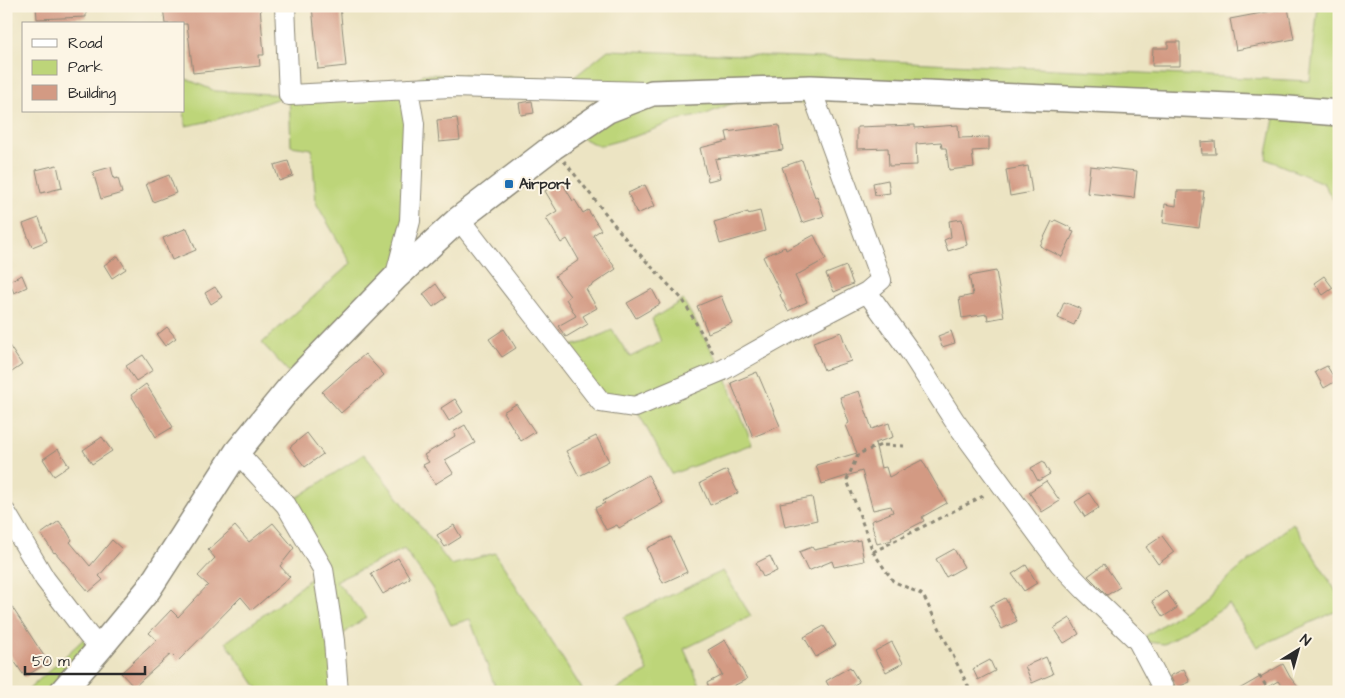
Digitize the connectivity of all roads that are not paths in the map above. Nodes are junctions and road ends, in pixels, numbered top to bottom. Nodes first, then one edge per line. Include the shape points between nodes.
1 (285, 6) edge
2 (811, 88) junction
3 (408, 89) junction
4 (652, 93) junction
5 (1339, 113) edge
6 (459, 218) junction
7 (395, 278) junction
8 (867, 292) junction
9 (237, 452) junction
10 (6, 513) edge
11 (100, 648) junction
12 (62, 692) edge
13 (338, 692) edge
14 (1165, 692) edge

1 - 3 street via 289,95
2 - 4 main road
2 - 5 main road
2 - 8 street via 881,280
3 - 4 street via 451,87
3 - 7 street via 414,124 410,221
4 - 6 main road via 608,110
6 - 7 main road
6 - 8 street via 601,402 635,407 723,370
7 - 9 main road via 296,380
8 - 14 street via 914,356 954,420 1060,564 1138,641
9 - 11 main road via 148,590
9 - 13 street via 286,505 322,569 334,641
10 - 11 street via 45,579
11 - 12 main road

